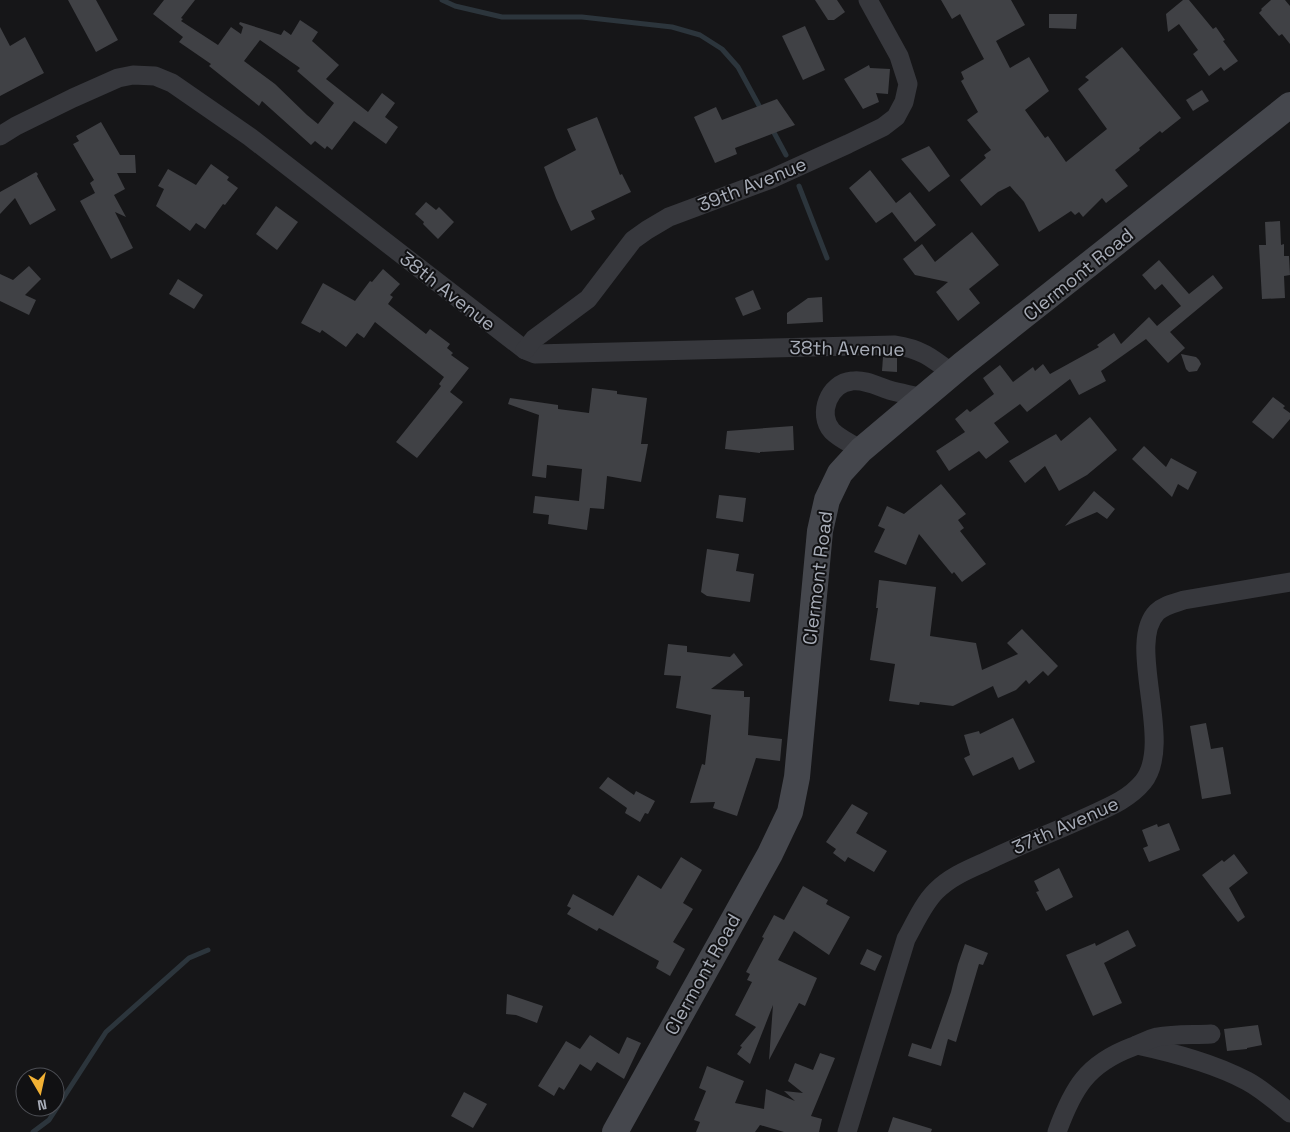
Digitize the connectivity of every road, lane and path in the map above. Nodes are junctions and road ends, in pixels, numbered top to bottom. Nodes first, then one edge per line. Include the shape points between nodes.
1 (868, 0) edge
2 (1290, 105) edge
3 (0, 136) edge
4 (525, 350) junction
5 (952, 374) junction
6 (923, 398) junction
7 (861, 450) junction
8 (1290, 582) edge
9 (1211, 1034) dead end
10 (1136, 1045) junction
11 (1290, 1113) edge
12 (615, 1132) edge
13 (847, 1132) edge
14 (1058, 1132) edge

1 - 4 street, 39th Avenue via 899,56 908,84 896,117 883,127 771,179 669,217 647,230 633,240 588,299 534,339
2 - 5 street, Clermont Road
3 - 4 street, 38th Avenue via 118,78 155,76 172,83 250,137
4 - 5 street, 38th Avenue via 544,354 894,345 917,349
5 - 6 street, Clermont Road
6 - 7 street, Clermont Road
6 - 7 street via 862,381 850,380 836,388 826,404 826,419 831,430
7 - 12 street, Clermont Road via 840,472 824,512 797,777 790,812 770,854
8 - 13 street, 37th Avenue via 1184,600 1156,613 1149,625 1147,644 1154,737 1154,757 1148,776 1137,790 1118,803 1025,842 952,878 935,892 906,939
9 - 10 street via 1157,1038
10 - 11 street via 1161,1050 1248,1081
10 - 14 street via 1115,1053 1084,1076

